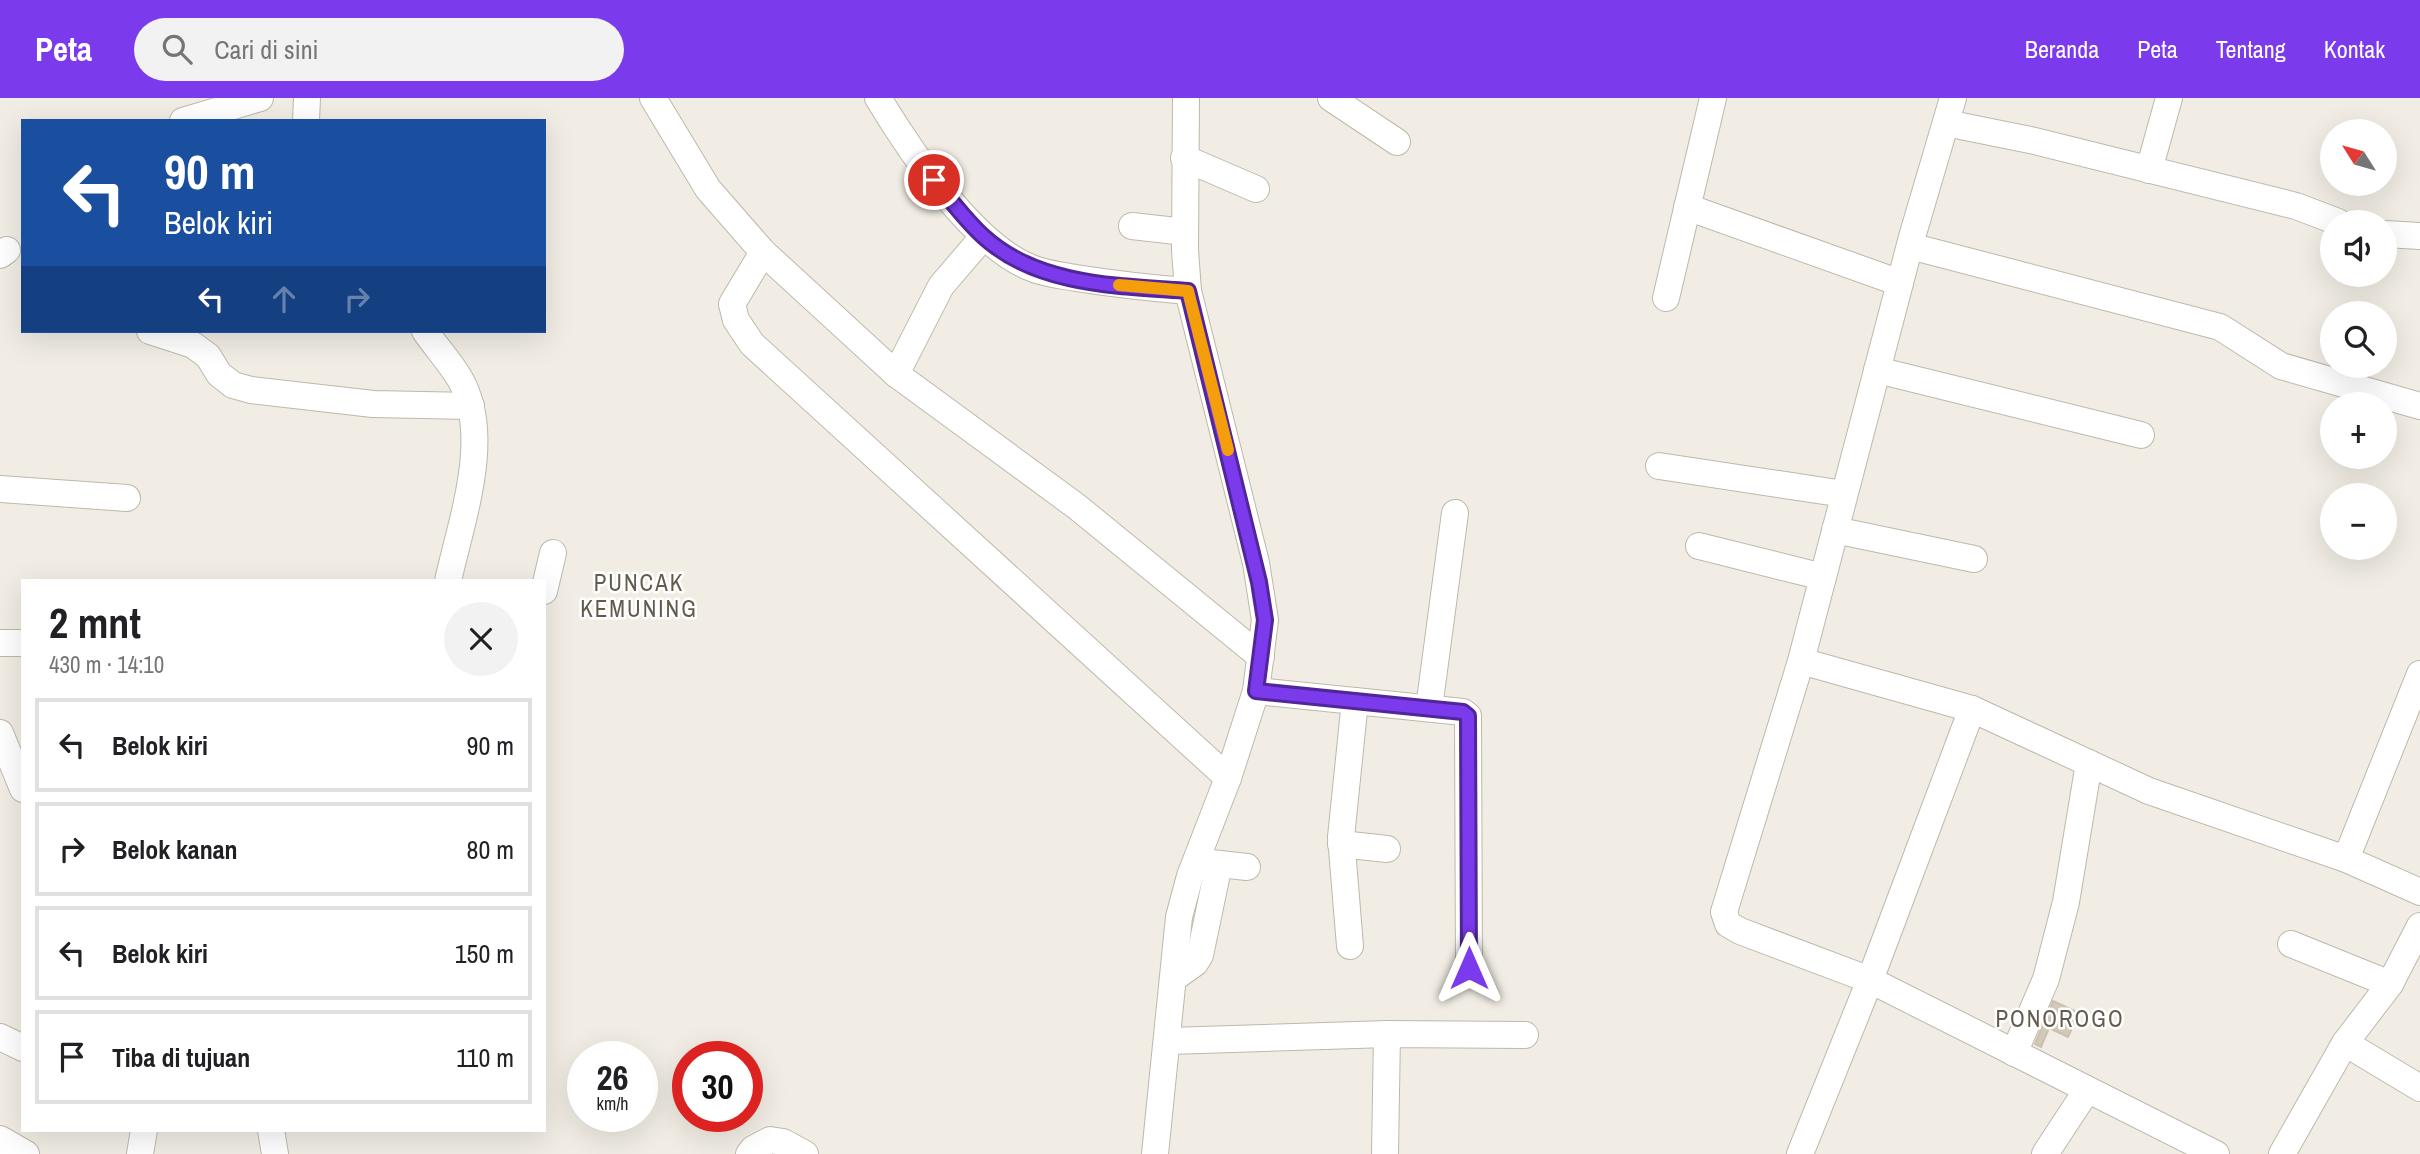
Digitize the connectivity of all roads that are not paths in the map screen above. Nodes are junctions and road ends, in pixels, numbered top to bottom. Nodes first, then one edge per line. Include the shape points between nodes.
1 (260, 98) edge
2 (307, 98) edge
3 (653, 98) edge
4 (878, 98) edge
5 (1186, 98) edge
6 (1331, 98) edge
7 (1713, 98) edge
8 (1953, 98) edge
9 (2169, 98) edge
10 (190, 119) edge
11 (306, 119) edge
12 (1946, 123) junction
13 (1397, 142) dead end
14 (1184, 158) junction
15 (2149, 170) junction
16 (1256, 189) dead end
17 (1687, 207) junction
18 (2320, 215) edge
19 (1132, 226) dead end
20 (1185, 232) junction
21 (2397, 235) edge
22 (2420, 236) edge
23 (983, 237) junction
24 (1910, 246) junction
25 (763, 252) junction
26 (1900, 283) junction
27 (1188, 291) junction
28 (1666, 298) dead end
29 (156, 333) edge
30 (426, 333) edge
31 (1877, 370) junction
32 (896, 373) junction
33 (471, 405) junction
34 (2420, 406) edge
35 (2141, 435) dead end
36 (1659, 466) dead end
37 (0, 489) edge
38 (1844, 494) junction
39 (127, 498) dead end
40 (1455, 513) dead end
41 (1835, 530) junction
42 (1699, 546) dead end
43 (553, 553) dead end
44 (1974, 559) dead end
45 (1823, 578) junction
46 (448, 579) edge
47 (546, 583) edge
48 (0, 643) edge
49 (21, 643) edge
50 (1261, 657) junction
51 (1801, 662) junction
52 (2420, 674) edge
53 (1256, 691) junction
54 (1355, 701) junction
55 (1429, 708) junction
56 (1972, 709) junction
57 (10, 748) edge
58 (2089, 763) junction
59 (1228, 778) junction
60 (21, 783) edge
61 (1341, 844) junction
62 (1387, 849) dead end
63 (2346, 859) junction
64 (1208, 863) junction
65 (1247, 867) dead end
66 (2420, 892) edge
67 (2420, 926) edge
68 (2291, 944) dead end
69 (1350, 946) dead end
70 (1469, 968) dead end
71 (2404, 973) edge
72 (1870, 980) junction
73 (1387, 1034) junction
74 (1525, 1035) dead end
75 (0, 1037) edge
76 (1169, 1041) junction
77 (2345, 1043) junction
78 (21, 1047) edge
79 (2014, 1053) junction
80 (2420, 1088) edge
81 (2087, 1090) junction
82 (144, 1132) edge
83 (271, 1132) edge
84 (0, 1139) edge
85 (26, 1154) edge
86 (140, 1154) edge
87 (275, 1154) edge
88 (749, 1154) edge
89 (805, 1154) edge
90 (1155, 1154) edge
91 (1385, 1154) edge
92 (1801, 1154) edge
93 (2045, 1154) edge
94 (2215, 1154) edge
95 (2282, 1154) edge

1 - 10 street
2 - 11 street
3 - 25 street via 708,189
4 - 23 street via 918,161
5 - 14 street
6 - 13 street
7 - 17 street
8 - 12 street
9 - 15 street
12 - 15 street
12 - 24 street
14 - 16 street
14 - 20 street
15 - 18 street
17 - 26 street
17 - 28 street
19 - 20 street
20 - 27 street
21 - 22 street
23 - 27 street via 1042,272 1130,287
23 - 32 street via 941,286
24 - 26 street
24 - 34 street via 2220,327 2281,366
25 - 32 street
25 - 59 street via 732,304 736,320 752,344
26 - 31 street
27 - 50 street via 1256,564 1265,620
29 - 33 street via 193,345 208,356 219,374 251,390 373,404
30 - 33 street via 460,379
31 - 35 street
31 - 38 street
32 - 50 street via 1076,506
33 - 46 street via 475,432 472,468
36 - 38 street
37 - 39 street
38 - 41 street
40 - 55 street
41 - 44 street
41 - 45 street
42 - 45 street
43 - 47 street
45 - 51 street
48 - 49 street
50 - 53 street
51 - 56 street
51 - 72 street via 1724,912 1728,924 1740,931
52 - 63 street
53 - 54 street
53 - 59 street
54 - 55 street
54 - 61 street
55 - 70 street via 1468,716
56 - 58 street
56 - 72 street
57 - 60 street
58 - 63 street via 2149,791
58 - 79 street via 2066,902 2046,979
59 - 64 street
61 - 62 street
61 - 69 street
63 - 66 street
64 - 65 street
64 - 76 street via 1179,917
67 - 71 street
68 - 71 street
71 - 77 street
72 - 79 street
72 - 92 street
73 - 74 street
73 - 76 street
73 - 91 street
75 - 78 street
76 - 90 street
77 - 80 street
77 - 95 street
79 - 81 street
81 - 93 street
81 - 94 street
82 - 86 street
83 - 87 street
84 - 85 street
88 - 89 street via 770,1140

